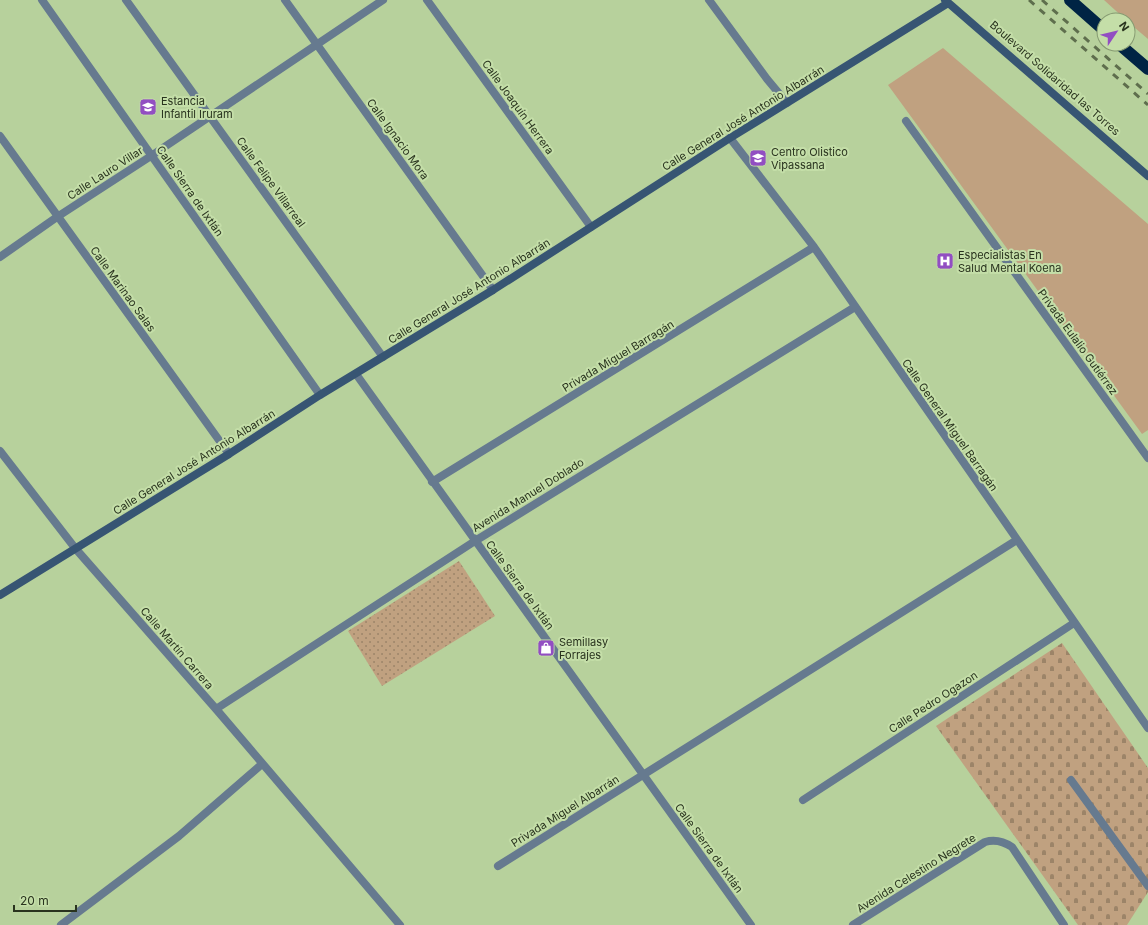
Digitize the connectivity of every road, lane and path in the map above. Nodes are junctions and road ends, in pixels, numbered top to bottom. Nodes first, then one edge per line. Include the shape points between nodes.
1 (42, 0) edge
2 (126, 0) edge
3 (285, 0) edge
4 (383, 0) edge
5 (427, 0) edge
6 (709, 0) edge
7 (1070, 0) edge
8 (946, 1) edge
9 (1096, 23) edge
10 (317, 44) junction
11 (1128, 52) edge
12 (1148, 69) edge
13 (787, 103) junction
14 (210, 116) junction
15 (906, 121) dead end
16 (0, 136) edge
17 (730, 138) junction
18 (151, 156) junction
19 (1148, 176) edge
20 (57, 217) junction
21 (591, 227) junction
22 (814, 247) junction
23 (0, 257) edge
24 (493, 290) junction
25 (855, 307) junction
26 (383, 357) junction
27 (356, 374) junction
28 (320, 395) junction
29 (0, 451) edge
30 (229, 454) junction
31 (1148, 458) edge
32 (432, 482) junction
33 (475, 540) junction
34 (1017, 540) junction
35 (75, 548) junction
36 (0, 595) edge
37 (1074, 623) junction
38 (216, 709) junction
39 (1148, 728) edge
40 (262, 764) junction
41 (643, 774) junction
42 (1070, 780) dead end
43 (803, 800) dead end
44 (498, 866) dead end
45 (1148, 886) edge
46 (61, 925) edge
47 (400, 925) edge
48 (751, 925) edge
49 (853, 925) edge
50 (1064, 925) edge

1 - 18 street, Calle Sierra de Ixtlán
2 - 14 street, Calle Felipe Villarreal
3 - 10 street, Calle Ignacio Mora
4 - 10 street, Calle Lauro Villar
5 - 21 street, Calle Joaquín Herrera
6 - 13 street
7 - 9 highway
8 - 13 street, Calle General José Antonio Albarrán
8 - 19 street, Boulevard Solidaridad las Torres
10 - 14 street, Calle Lauro Villar
10 - 24 street, Calle Ignacio Mora
11 - 12 highway
13 - 17 street, Calle General José Antonio Albarrán
14 - 18 street, Calle Lauro Villar
14 - 26 street, Calle Felipe Villarreal
15 - 31 street, Privada Eulalio Gutiérrez
16 - 20 street, Calle Marinao Salas
17 - 21 street, Calle General José Antonio Albarrán
17 - 22 street, Calle General Miguel Barragán
18 - 20 street, Calle Lauro Villar
18 - 28 street, Calle Sierra de Ixtlán
20 - 23 street, Calle Lauro Villar
20 - 30 street, Calle Marinao Salas
21 - 24 street, Calle General José Antonio Albarrán
22 - 25 street, Calle General Miguel Barragán
22 - 32 street, Privada Miguel Barragán
24 - 26 street, Calle General José Antonio Albarrán
25 - 33 street, Avenida Manuel Doblado
25 - 34 street, Calle General Miguel Barragán
26 - 27 street, Calle General José Antonio Albarrán
27 - 28 street, Calle General José Antonio Albarrán
27 - 32 street, Calle Sierra de Ixtlán
28 - 30 street, Calle General José Antonio Albarrán
29 - 35 street, Calle Martín Carrera
30 - 35 street, Calle General José Antonio Albarrán
32 - 33 street, Calle Sierra de Ixtlán
33 - 38 street, Avenida Manuel Doblado
33 - 41 street, Calle Sierra de Ixtlán
34 - 37 street, Calle General Miguel Barragán
34 - 41 street, Privada Miguel Albarrán
35 - 36 street, Calle General José Antonio Albarrán
35 - 38 street, Calle Martín Carrera
37 - 39 street, Calle General Miguel Barragán
37 - 43 street, Calle Pedro Ogazon
38 - 40 street, Calle Martín Carrera
40 - 46 street via 180,836
40 - 47 street, Calle Martín Carrera
41 - 44 street, Privada Miguel Albarrán
41 - 48 street, Calle Sierra de Ixtlán
42 - 45 street
49 - 50 street, Avenida Celestino Negrete via 992,840 999,840 1012,847

